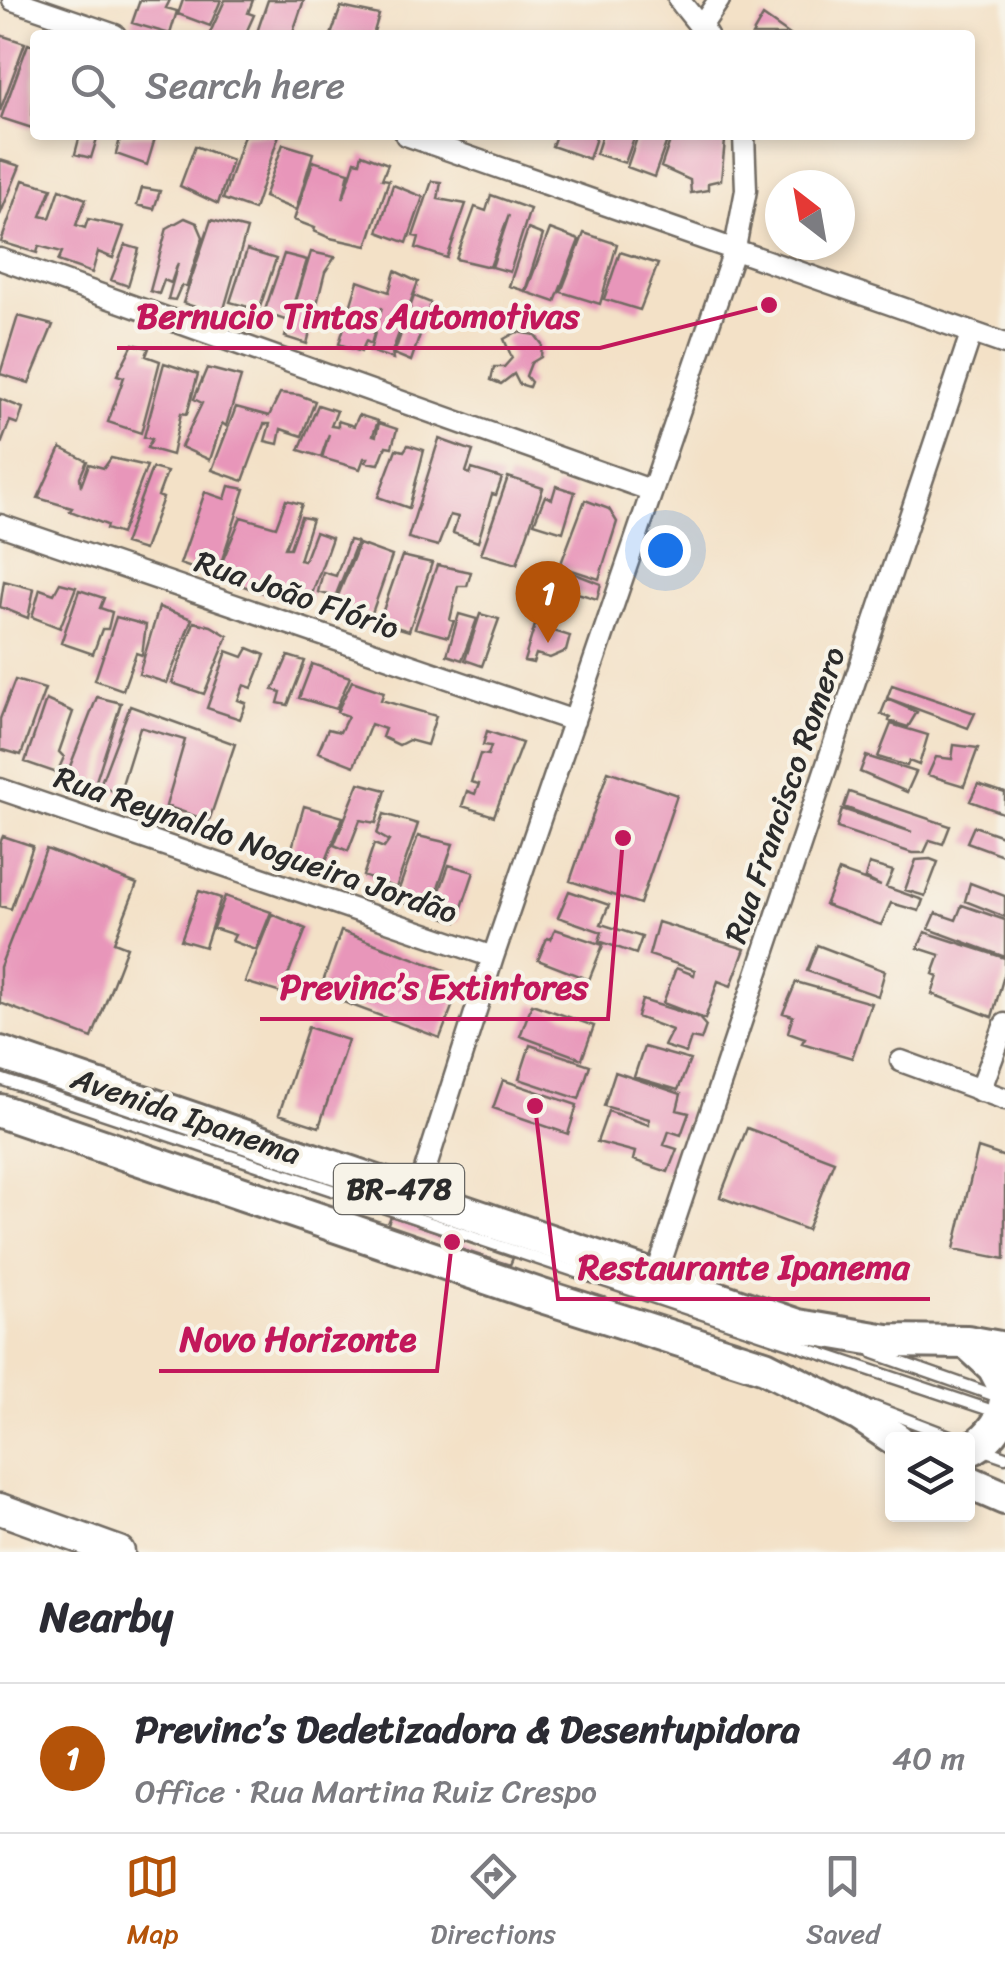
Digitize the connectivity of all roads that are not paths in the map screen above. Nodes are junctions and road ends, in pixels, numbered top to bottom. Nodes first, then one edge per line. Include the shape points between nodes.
1 (13, 0) edge
2 (679, 0) edge
3 (719, 0) edge
4 (100, 30) edge
5 (704, 30) edge
6 (421, 140) edge
7 (744, 140) edge
8 (735, 248) junction
9 (0, 259) edge
10 (971, 334) junction
11 (1005, 344) edge
12 (650, 490) junction
13 (0, 525) edge
14 (574, 721) junction
15 (0, 790) edge
16 (493, 957) junction
17 (1005, 1024) edge
18 (0, 1053) edge
19 (901, 1060) dead end
20 (0, 1080) edge
21 (980, 1090) junction
22 (1005, 1099) edge
23 (0, 1102) edge
24 (0, 1111) edge
25 (418, 1195) junction
26 (656, 1276) junction
27 (527, 1277) dead end
28 (546, 1284) dead end
29 (798, 1326) junction
30 (966, 1342) junction
31 (1005, 1348) edge
32 (1005, 1388) edge
33 (1005, 1402) edge
34 (1005, 1414) edge
35 (893, 1427) edge
36 (975, 1443) edge
37 (975, 1485) edge
38 (1005, 1498) edge
39 (0, 1509) edge
40 (118, 1552) edge

1 - 4 street
2 - 5 street
3 - 5 street
6 - 8 street
7 - 8 street via 746,190
8 - 10 street
8 - 12 street
9 - 12 street
10 - 11 street
10 - 26 street, Rua Francisco Romero
12 - 14 street
13 - 14 street, Rua João Flório
14 - 16 street
15 - 16 street, Rua Reynaldo Nogueira Jordão
16 - 25 street
17 - 21 street
18 - 25 main road, Avenida Ipanema / BR-478
19 - 21 street
20 - 34 lane
21 - 22 street
23 - 27 lane
24 - 35 main road, Avenida Ipanema / BR-478 via 765,1368
25 - 26 main road, Avenida Ipanema / BR-478
26 - 29 main road, Avenida Ipanema / BR-478
28 - 35 lane via 745,1350
29 - 30 main road, Avenida Ipanema / BR-478 via 888,1341
29 - 33 lane
30 - 31 main road, Avenida Ipanema / BR-478
30 - 32 main road via 994,1366
33 - 34 main road
34 - 36 main road
37 - 38 main road
39 - 40 street

